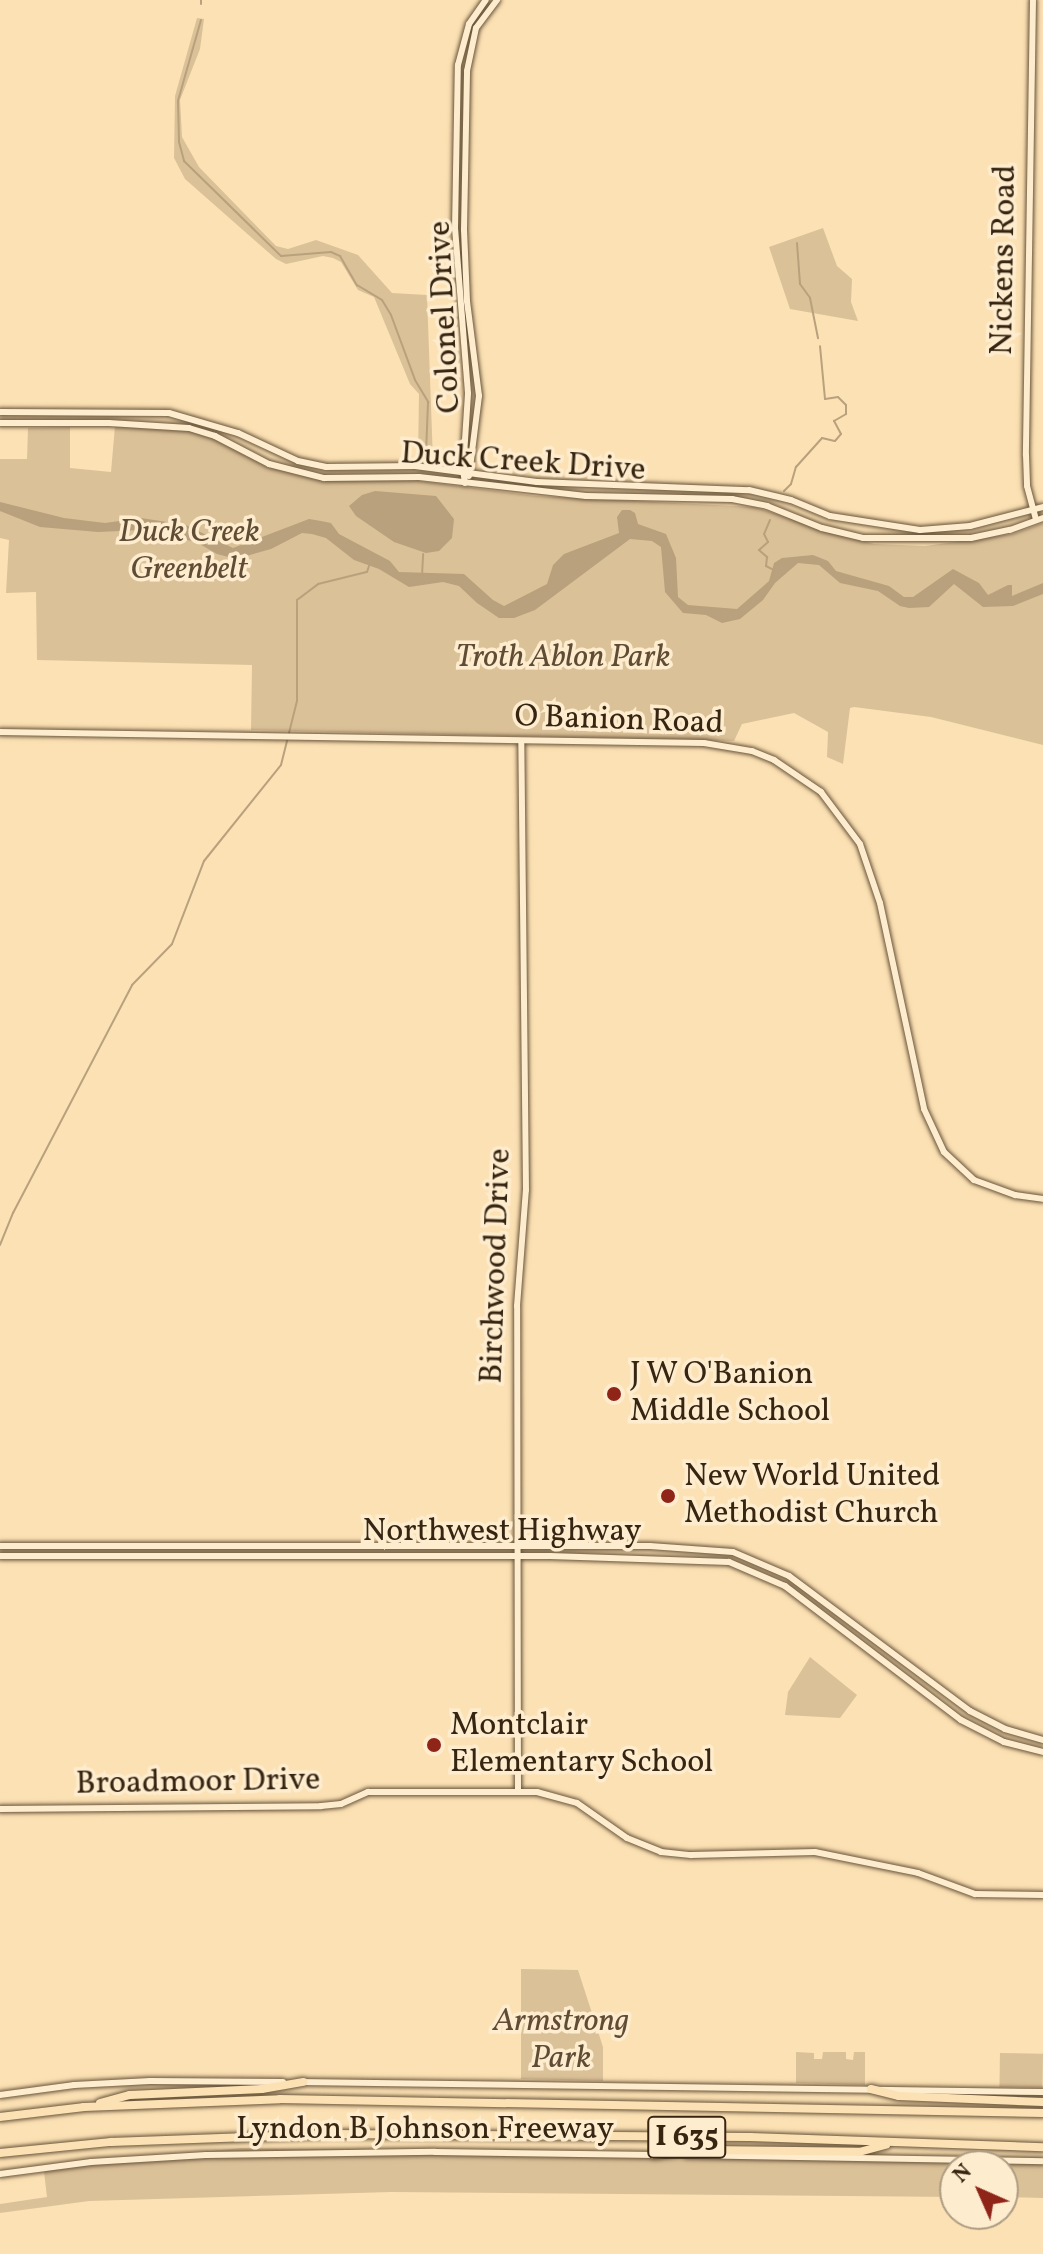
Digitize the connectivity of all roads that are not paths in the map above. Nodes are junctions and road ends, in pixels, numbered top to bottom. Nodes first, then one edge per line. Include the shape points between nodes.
1 (486, 0) edge
2 (497, 0) edge
3 (1033, 0) edge
4 (0, 412) edge
5 (35, 412) junction
6 (109, 412) junction
7 (0, 423) edge
8 (35, 423) junction
9 (109, 423) junction
10 (463, 471) junction
11 (472, 472) junction
12 (465, 483) junction
13 (1043, 507) edge
14 (1034, 510) junction
15 (1040, 519) edge
16 (0, 732) edge
17 (521, 741) junction
18 (1043, 1199) edge
19 (32, 1545) junction
20 (0, 1546) edge
21 (517, 1546) junction
22 (0, 1556) edge
23 (32, 1556) junction
24 (517, 1557) junction
25 (1043, 1740) edge
26 (1043, 1752) edge
27 (518, 1792) junction
28 (0, 1809) edge
29 (1043, 1895) edge
30 (303, 2082) junction
31 (871, 2089) junction
32 (1043, 2092) edge
33 (0, 2095) edge
34 (1043, 2102) edge
35 (84, 2107) junction
36 (1043, 2113) edge
37 (0, 2117) edge
38 (899, 2142) junction
39 (1043, 2147) edge
40 (0, 2153) edge
41 (654, 2155) junction
42 (1043, 2161) edge
43 (0, 2174) edge

1 - 10 main road, Colonel Drive via 469,24 458,65 455,229 468,401
2 - 11 main road, Colonel Drive via 476,28 467,71 464,230 479,396
3 - 14 main road, Nickens Road via 1026,464
4 - 5 main road, Duck Creek Drive
5 - 6 main road, Duck Creek Drive
5 - 8 main road
6 - 9 main road
6 - 10 main road, Duck Creek Drive via 190,417 298,461 326,467 404,465
7 - 8 main road, Duck Creek Drive
8 - 9 main road, Duck Creek Drive
9 - 12 main road, Duck Creek Drive via 189,428 269,464 324,478 419,477
10 - 11 main road, Duck Creek Drive
10 - 12 main road, Colonel Drive
11 - 12 main road, Colonel Drive
11 - 14 main road, Duck Creek Drive via 537,482 749,490 830,516 920,530 970,526
12 - 15 main road, Duck Creek Drive via 586,496 732,499 863,538 971,538
13 - 14 main road, Duck Creek Drive
14 - 15 main road, Nickens Road
16 - 17 main road, O Banion Road
17 - 18 main road, O Banion Road via 704,743 774,760 821,792 860,844 876,892 932,1131 951,1161 974,1180
17 - 21 main road, Birchwood Drive via 526,1190 517,1306
19 - 20 main road, Northwest Highway
19 - 21 main road, Northwest Highway
19 - 23 main road
21 - 24 main road, Birchwood Drive
21 - 25 main road, Northwest Highway via 706,1548 754,1558 803,1586 970,1711
22 - 23 main road, Northwest Highway
23 - 24 main road, Northwest Highway
24 - 26 main road, Northwest Highway via 701,1558 750,1568 796,1594 961,1720 1004,1742
24 - 27 main road, Birchwood Drive
27 - 28 main road, Broadmoor Drive via 368,1792 321,1806
27 - 29 main road, Broadmoor Drive via 577,1803 627,1838 661,1852 815,1852 918,1873 975,1894
30 - 31 main road, Lyndon B Johnson Freeway
30 - 33 main road, Lyndon B Johnson Freeway via 150,2081
30 - 35 highway via 130,2095
31 - 32 main road, Lyndon B Johnson Freeway
31 - 34 highway via 899,2096
35 - 36 highway, Lyndon B Johnson Freeway / I 635 via 250,2100 489,2101
35 - 37 highway, Lyndon B Johnson Freeway / I 635
38 - 39 highway, Lyndon B Johnson Freeway / I 635
38 - 40 highway, Lyndon B Johnson Freeway / I 635 via 331,2134 111,2142
38 - 41 highway via 859,2152 691,2150
41 - 42 main road, Lyndon B Johnson Freeway
41 - 43 main road, Lyndon B Johnson Freeway via 206,2155

